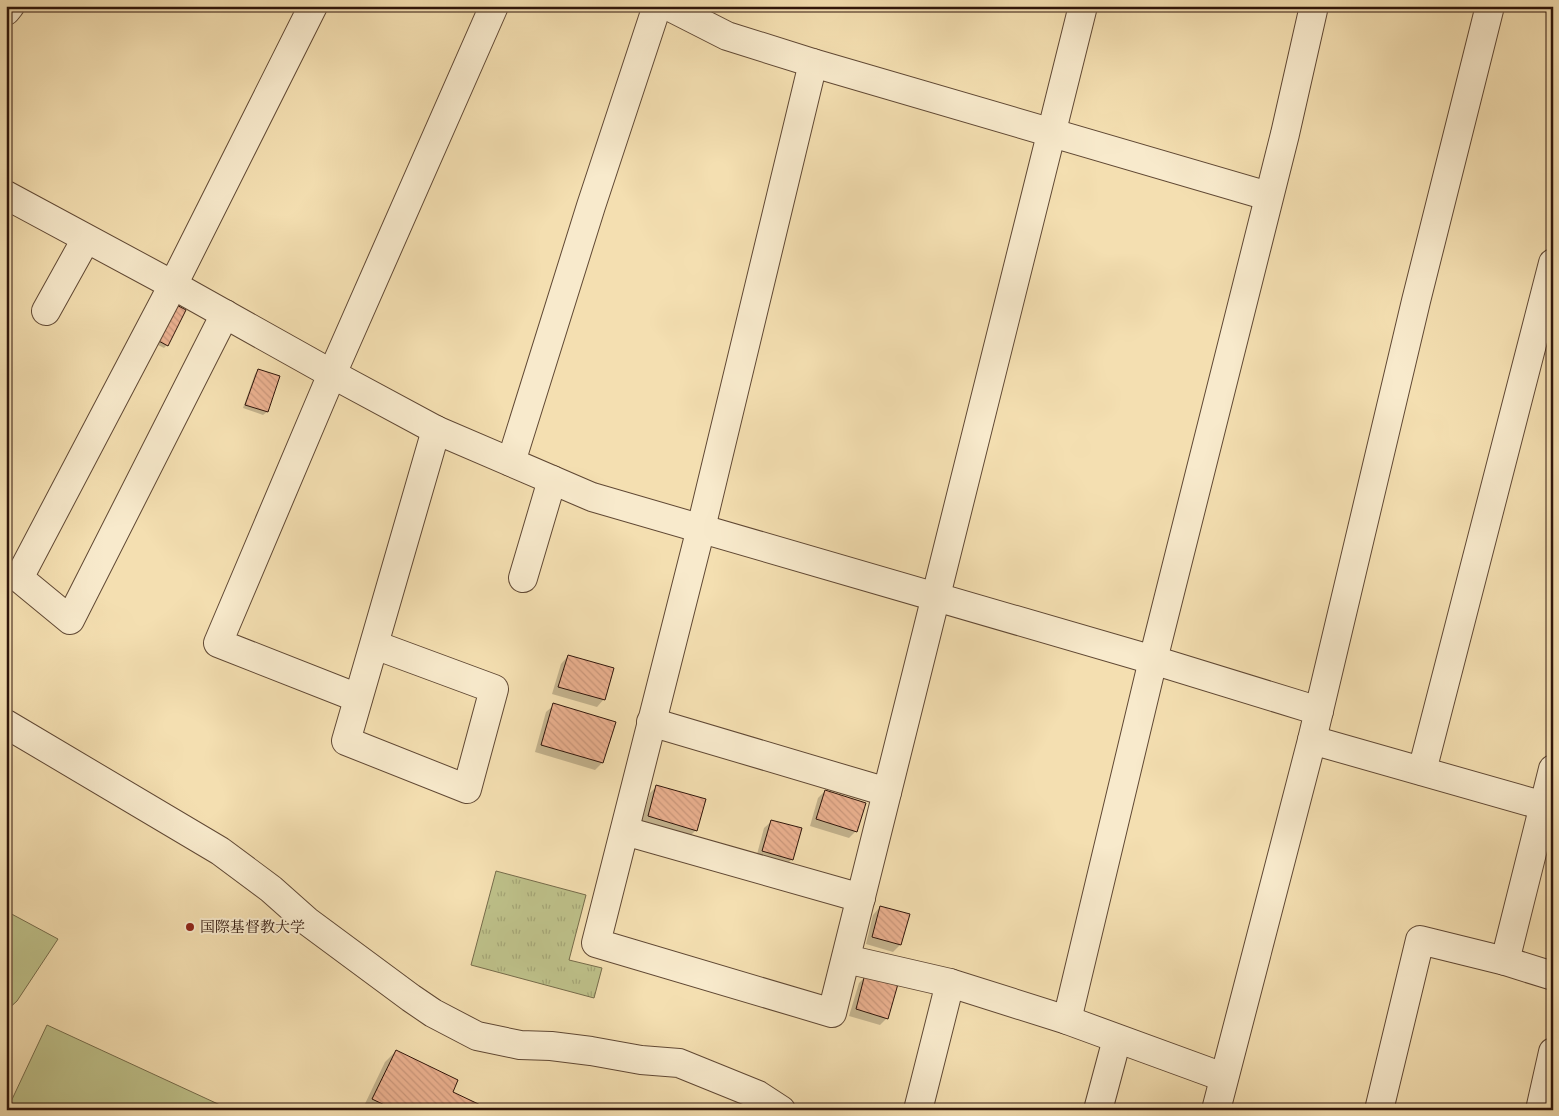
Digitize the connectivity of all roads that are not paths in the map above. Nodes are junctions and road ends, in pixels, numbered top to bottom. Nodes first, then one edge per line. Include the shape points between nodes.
1 (10, 6) edge
2 (313, 6) edge
3 (494, 6) edge
4 (657, 6) edge
5 (668, 6) edge
6 (1083, 6) edge
7 (1314, 6) edge
8 (1490, 6) edge
9 (6, 11) edge
10 (814, 63) junction
11 (1052, 134) junction
12 (6, 195) edge
13 (1268, 196) junction
14 (86, 239) junction
15 (1553, 263) edge
16 (173, 285) junction
17 (46, 310) dead end
18 (225, 314) junction
19 (332, 374) junction
20 (436, 430) junction
21 (511, 462) junction
22 (552, 480) junction
23 (700, 528) junction
24 (523, 578) dead end
25 (936, 597) junction
26 (375, 645) junction
27 (1152, 660) junction
28 (358, 698) junction
29 (1319, 711) junction
30 (651, 722) junction
31 (6, 724) edge
32 (1312, 740) junction
33 (1553, 768) edge
34 (1422, 771) junction
35 (888, 792) junction
36 (1544, 806) junction
37 (625, 831) junction
38 (861, 898) junction
39 (846, 959) junction
40 (1506, 961) junction
41 (1553, 976) edge
42 (950, 983) junction
43 (1067, 1020) junction
44 (1117, 1039) junction
45 (1553, 1052) edge
46 (1224, 1077) junction
47 (781, 1110) edge
48 (918, 1110) edge
49 (1098, 1110) edge
50 (1216, 1110) edge
51 (1379, 1110) edge
52 (1540, 1110) edge

1 - 9 street
2 - 16 street
3 - 19 street
4 - 21 street
5 - 10 street via 727,36
6 - 11 street
7 - 13 street
8 - 29 street
10 - 11 street
10 - 23 street
11 - 13 street
11 - 25 street
12 - 14 street
13 - 27 street
14 - 16 street
14 - 17 street
15 - 34 street
16 - 18 street
16 - 18 street via 19,578 70,620
18 - 19 street
19 - 20 street
19 - 28 street via 218,643
20 - 21 street
20 - 26 street
21 - 22 street
22 - 23 street via 592,497
22 - 24 street
23 - 25 street
23 - 30 street
25 - 27 street
25 - 35 street
26 - 28 street
26 - 28 street via 494,689 466,789 346,741
27 - 29 street
27 - 43 street
29 - 32 street
30 - 35 street
30 - 37 street
31 - 47 street via 220,851 410,998 476,1036 520,1045 679,1063 758,1095
32 - 34 street
32 - 46 street
33 - 36 street
34 - 36 street
35 - 38 street
36 - 40 street
37 - 38 street
37 - 39 street via 596,942 832,1013
38 - 39 street
39 - 42 street
40 - 41 street
40 - 51 street via 1420,940
42 - 43 street
42 - 48 street
43 - 44 street
44 - 46 street
44 - 49 street
45 - 52 street
46 - 50 street

